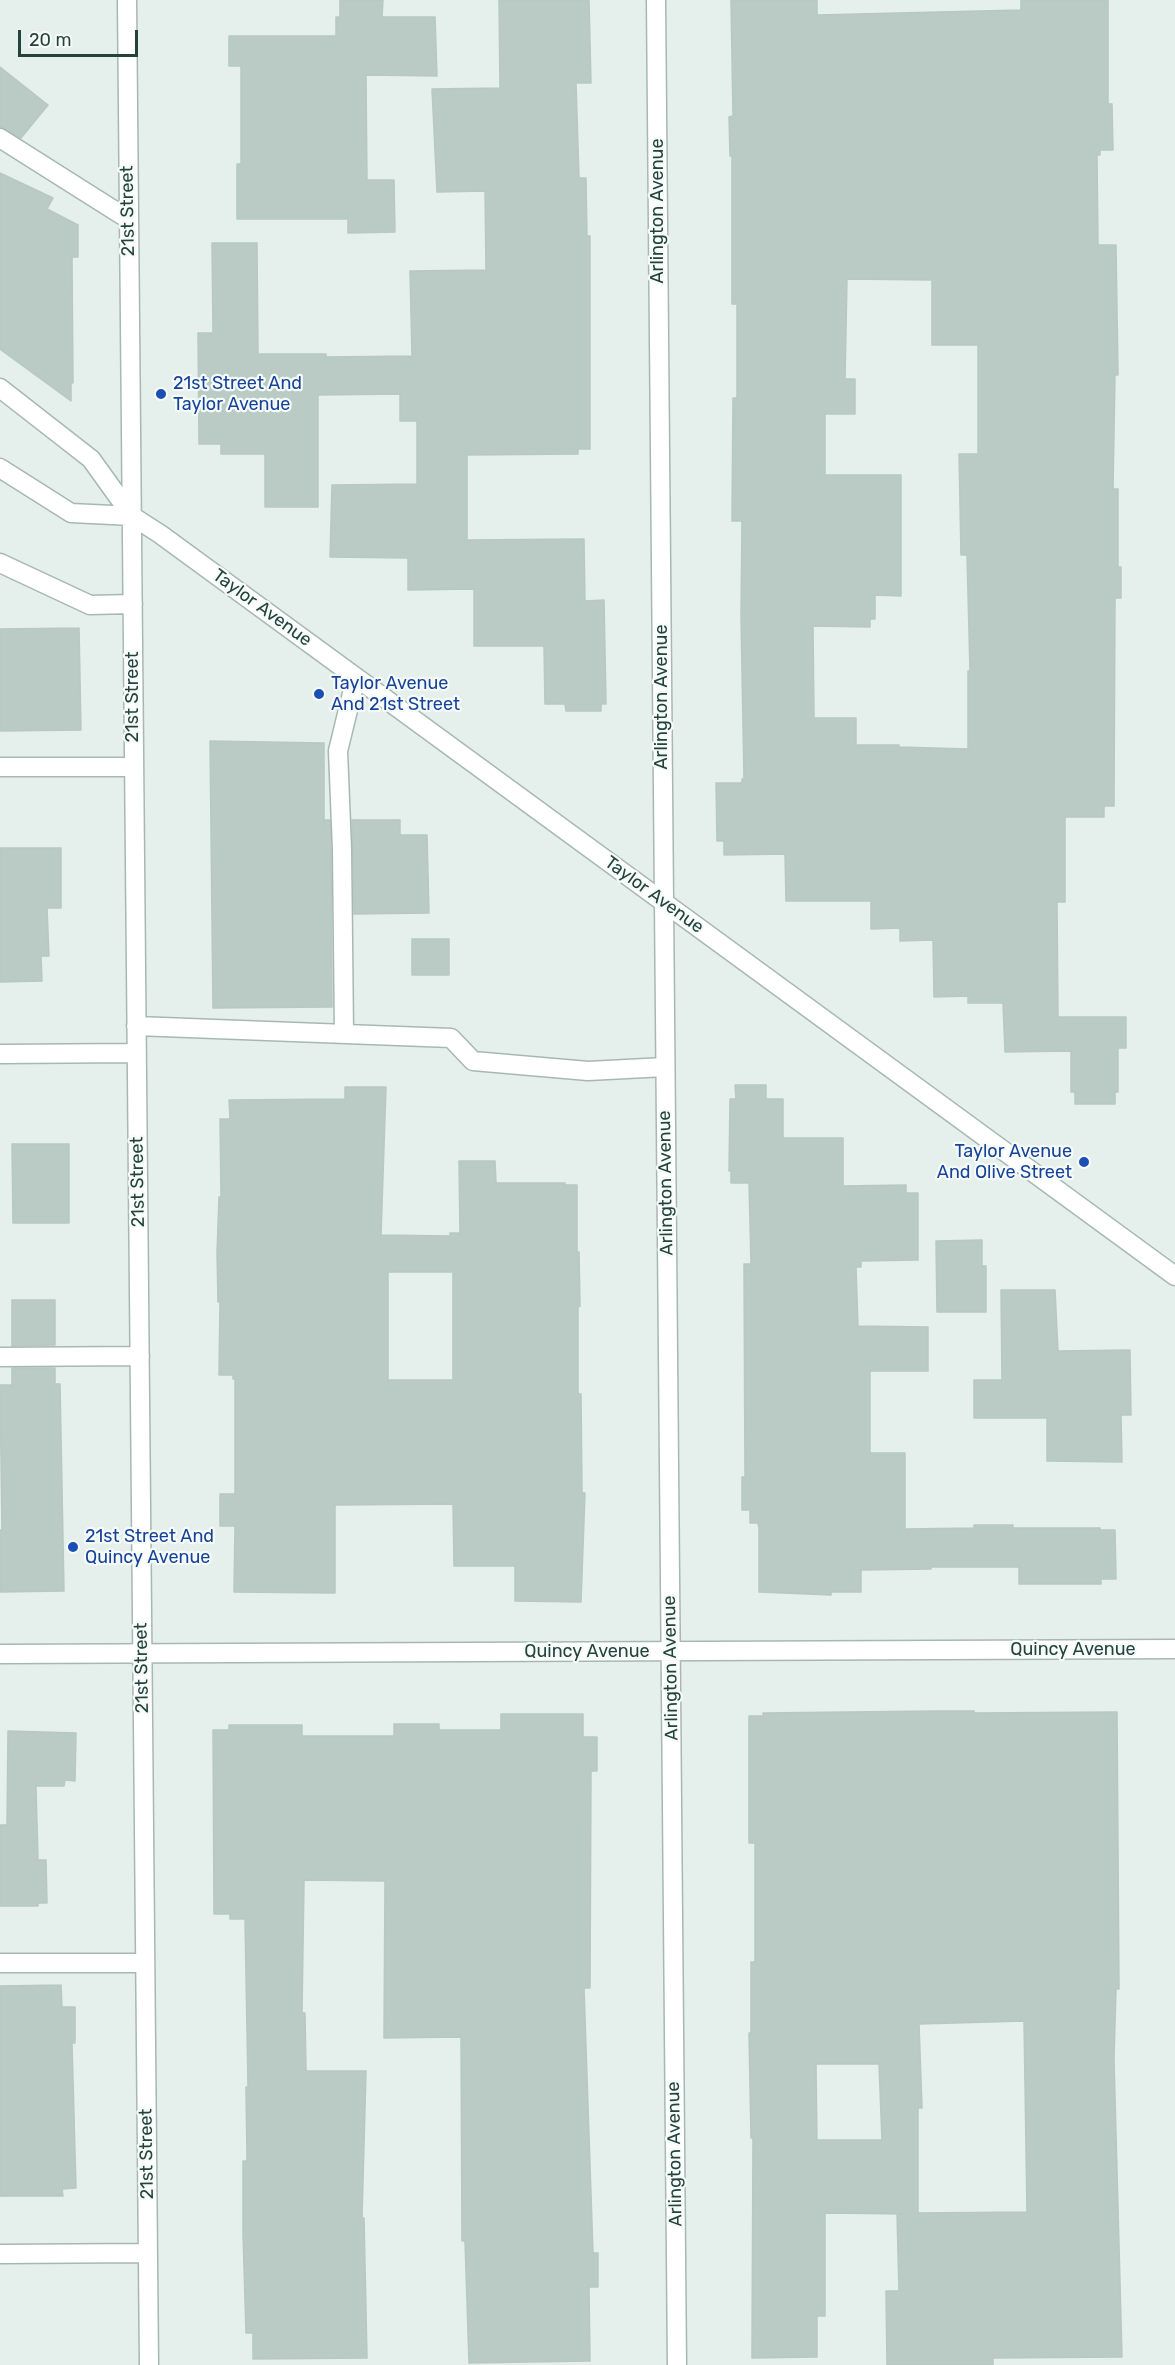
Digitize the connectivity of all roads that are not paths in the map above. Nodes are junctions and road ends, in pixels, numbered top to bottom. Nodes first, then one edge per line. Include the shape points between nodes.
1 (127, 0) edge
2 (656, 0) edge
3 (0, 138) edge
4 (128, 219) junction
5 (0, 388) edge
6 (0, 468) edge
7 (132, 516) junction
8 (0, 563) edge
9 (133, 604) junction
10 (356, 677) junction
11 (0, 766) edge
12 (134, 767) junction
13 (664, 902) junction
14 (136, 1026) junction
15 (344, 1034) junction
16 (136, 1053) junction
17 (0, 1054) edge
18 (665, 1067) junction
19 (1175, 1275) edge
20 (140, 1356) junction
21 (0, 1357) edge
22 (1175, 1650) edge
23 (671, 1651) junction
24 (142, 1653) junction
25 (0, 1654) edge
26 (145, 1963) junction
27 (0, 1964) edge
28 (148, 2253) junction
29 (0, 2254) edge
30 (148, 2365) edge
31 (677, 2365) edge

1 - 4 street, 21st Street
2 - 13 street, Arlington Avenue
3 - 4 street
4 - 7 street, 21st Street
5 - 7 street, Taylor Avenue via 91,459
6 - 7 street, Taylor Avenue via 71,513
7 - 9 street, 21st Street
7 - 10 street, Taylor Avenue
8 - 9 street via 90,605
9 - 12 street, 21st Street
10 - 13 street, Taylor Avenue
10 - 15 street via 338,751
11 - 12 street
12 - 14 street, 21st Street
13 - 18 street, Arlington Avenue
13 - 19 street, Taylor Avenue
14 - 15 street
14 - 16 street, 21st Street
15 - 18 street via 451,1038 473,1061 588,1071
16 - 17 street
16 - 20 street, 21st Street
18 - 23 street, Arlington Avenue
20 - 21 street
20 - 24 street, 21st Street
22 - 23 street, Quincy Avenue
23 - 24 street, Quincy Avenue
23 - 31 street, Arlington Avenue
24 - 25 street, Quincy Avenue
24 - 26 street, 21st Street
26 - 27 street
26 - 28 street, 21st Street
28 - 29 street
28 - 30 street, 21st Street

